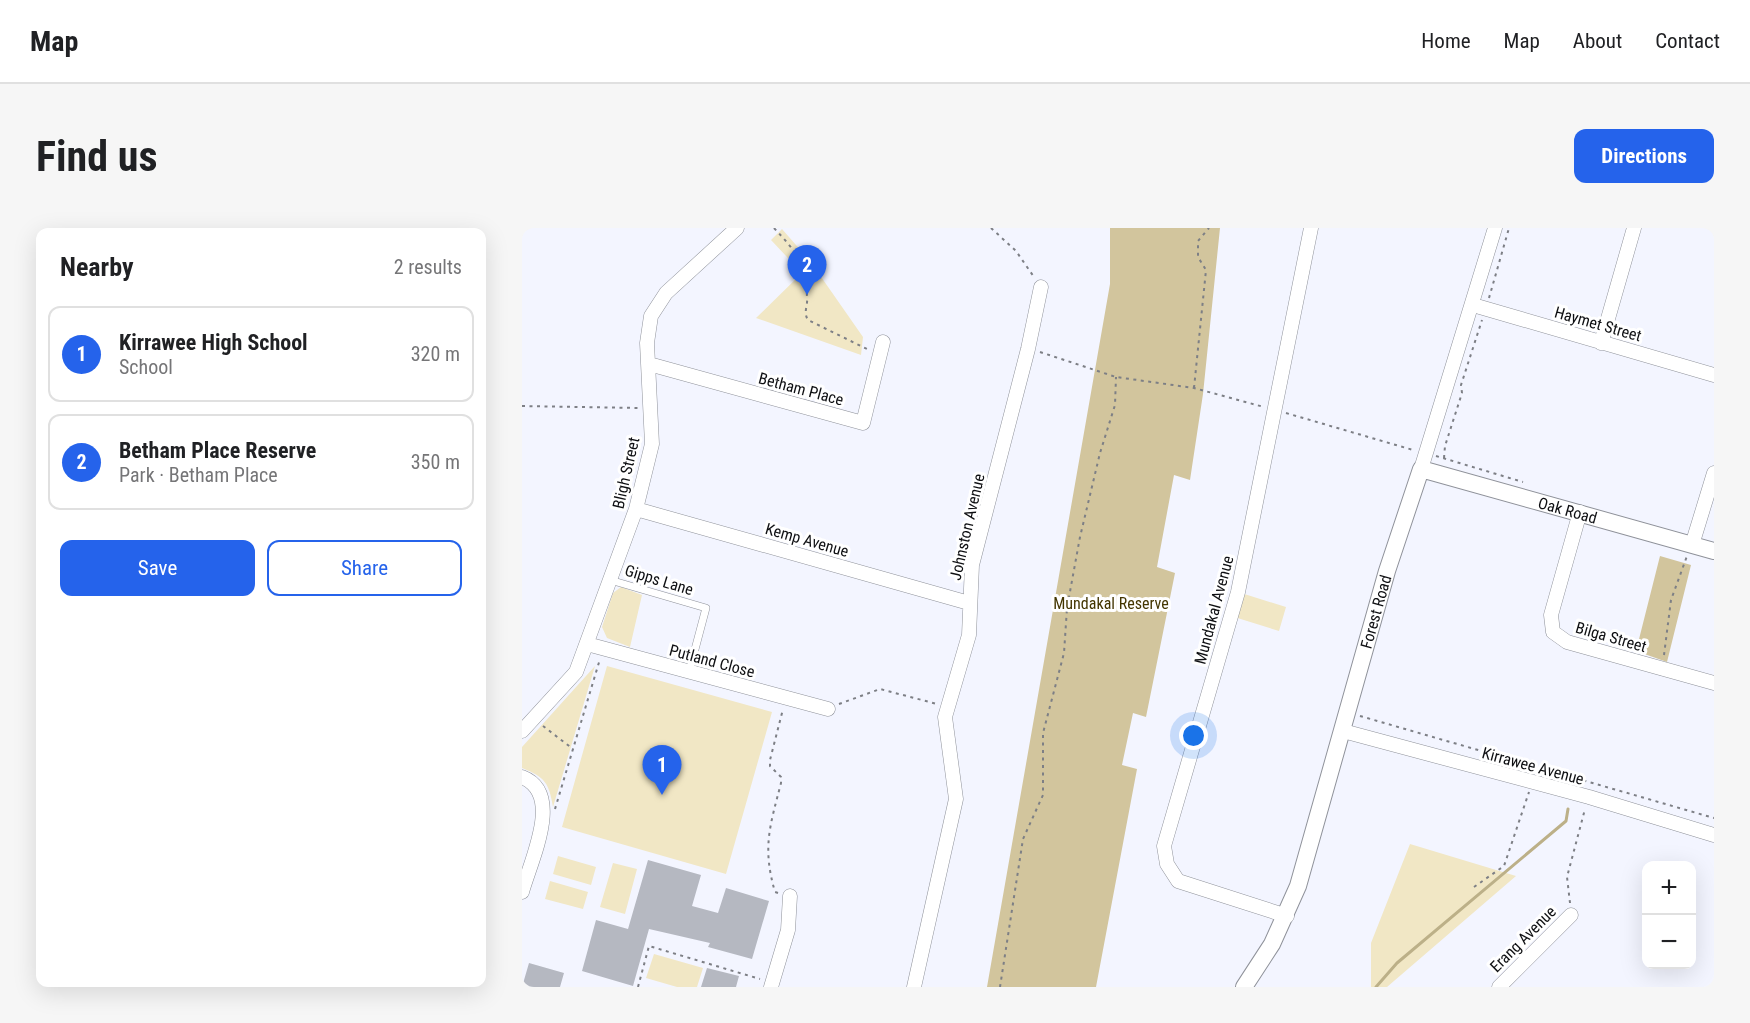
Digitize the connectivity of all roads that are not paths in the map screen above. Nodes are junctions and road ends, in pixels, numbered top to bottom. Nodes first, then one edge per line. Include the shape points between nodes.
1 (737, 228) edge
2 (1311, 228) edge
3 (1495, 228) edge
4 (1634, 228) edge
5 (1041, 287) road end
6 (1479, 306) junction
7 (1602, 343) junction
8 (881, 349) road end
9 (649, 364) junction
10 (1714, 375) edge
11 (1424, 461) junction
12 (1714, 473) edge
13 (636, 509) junction
14 (1580, 512) junction
15 (1691, 545) junction
16 (1714, 551) edge
17 (610, 580) junction
18 (969, 603) junction
19 (587, 644) junction
20 (689, 672) junction
21 (1714, 683) edge
22 (828, 709) road end
23 (522, 731) edge
24 (1343, 731) junction
25 (522, 777) edge
26 (1714, 835) edge
27 (522, 892) edge
28 (790, 896) road end
29 (1571, 915) road end
30 (1287, 916) junction
31 (767, 983) edge
32 (914, 987) edge
33 (1244, 987) edge
34 (1499, 987) edge

1 - 9 street, Bligh Street via 656,306 647,330
2 - 30 street, Mundakal Avenue via 1238,592 1164,846 1167,864 1178,881
3 - 6 street, Forest Road
4 - 7 street
5 - 18 street, Johnston Avenue via 972,565
6 - 7 street, Haymet Street
6 - 11 street, Forest Road
7 - 10 street, Haymet Street
8 - 9 street, Betham Place via 863,423
9 - 13 street, Bligh Street via 652,444
11 - 14 street, Oak Road
11 - 24 street, Forest Road via 1387,571
12 - 15 street
13 - 17 street, Bligh Street
13 - 18 street, Kemp Avenue
14 - 15 street, Oak Road
14 - 21 street, Bilga Street via 1551,615 1553,632 1568,642
15 - 16 street, Oak Road
17 - 19 street, Bligh Street
17 - 20 lane, Gipps Lane via 706,608
18 - 32 street, Johnston Avenue via 969,635 945,727 956,800
19 - 20 street, Putland Close
19 - 23 street, Bligh Street via 573,677
20 - 22 street, Putland Close
24 - 26 street, Kirrawee Avenue
24 - 30 street, Forest Road
25 - 27 street via 539,788 544,808
28 - 31 street via 788,930
29 - 34 street, Erang Avenue
30 - 33 street, Forest Road

